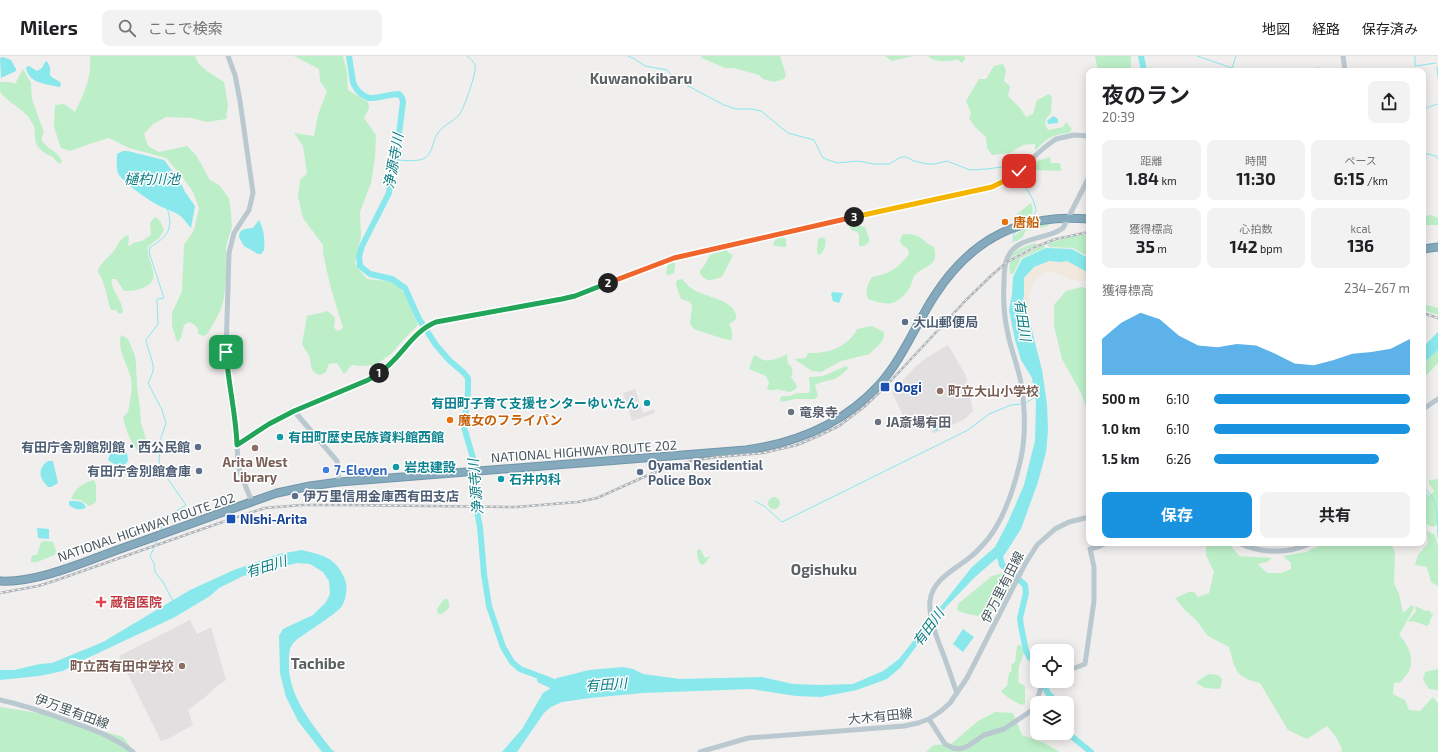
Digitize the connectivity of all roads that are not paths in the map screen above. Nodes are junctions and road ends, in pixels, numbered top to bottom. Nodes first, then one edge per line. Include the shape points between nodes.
1 (228, 56) edge
2 (1344, 56) edge
3 (1345, 68) edge
4 (1086, 136) edge
5 (1086, 183) edge
6 (1068, 218) junction
7 (1086, 219) edge
8 (1438, 248) edge
9 (1426, 249) edge
10 (1438, 399) edge
11 (1426, 407) edge
12 (294, 411) junction
13 (237, 445) junction
14 (339, 482) junction
15 (252, 502) junction
16 (1086, 518) edge
17 (1100, 546) edge
18 (1248, 546) edge
19 (1303, 546) edge
20 (0, 581) edge
21 (1074, 668) edge
22 (1040, 688) edge
23 (957, 693) junction
24 (0, 700) edge
25 (928, 719) junction
26 (133, 752) edge
27 (700, 752) edge

1 - 13 main road via 240,101 252,193 249,210 234,233 229,253 226,352
2 - 3 main road
4 - 12 main road via 1074,135 1056,139 1010,178 992,187 674,258 575,296 444,320 430,325 418,334 390,365 374,377
5 - 6 main road
6 - 7 highway, NATIONAL HIGHWAY ROUTE 202
6 - 14 highway, NATIONAL HIGHWAY ROUTE 202 via 1037,220 1011,228 968,256 956,267 935,295 899,358 878,386 847,412 803,437 746,450
6 - 23 main road via 1063,228 1056,233 1016,246 1007,259 1003,295 1008,334 1021,382 1024,408 1021,457 1010,496 989,538 942,579 931,593 930,612
8 - 9 highway
10 - 11 main road
12 - 13 main road
12 - 14 main road via 337,461
13 - 15 main road via 238,465
14 - 15 highway, NATIONAL HIGHWAY ROUTE 202 via 278,493
15 - 20 highway, NATIONAL HIGHWAY ROUTE 202 via 77,565 34,578
16 - 23 main road, 伊万里有田線 via 1069,522 1048,534 1037,545
17 - 21 main road via 1090,549 1095,583 1085,664
18 - 19 main road via 1279,552
22 - 25 main road via 1032,711 1004,729 984,735 968,746 953,748 945,744
23 - 25 main road, 大木有田線 via 946,707
24 - 26 main road, 伊万里有田線 via 28,706 106,735
25 - 27 main road, 大木有田線 via 904,726 748,738

